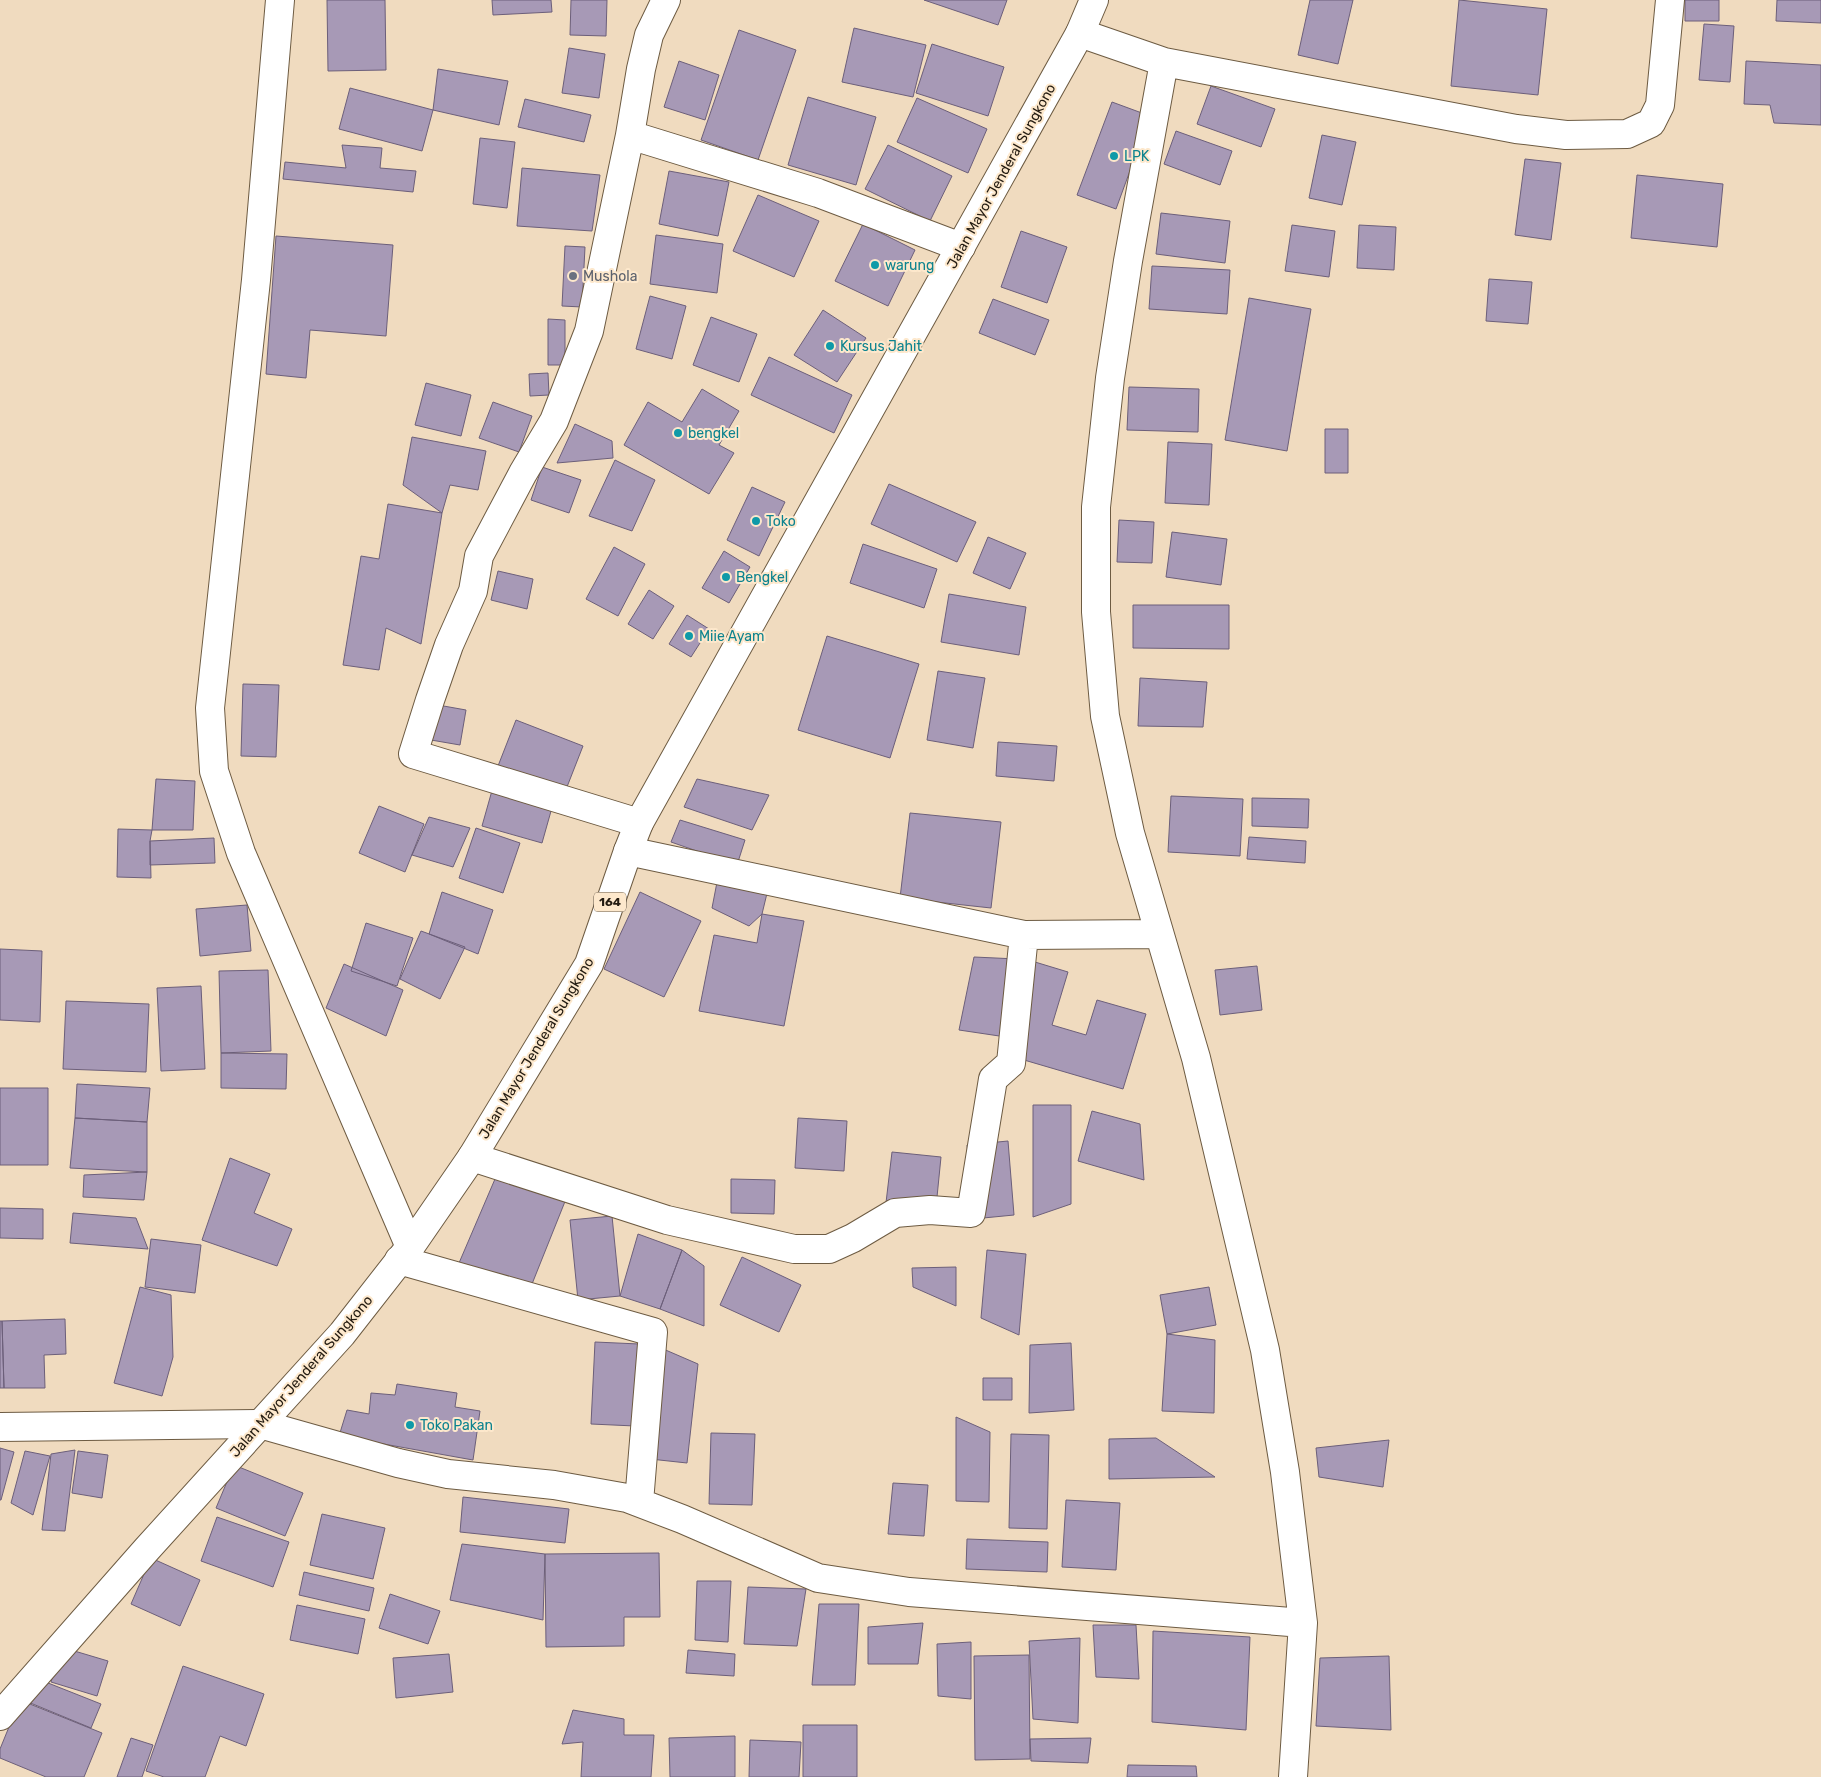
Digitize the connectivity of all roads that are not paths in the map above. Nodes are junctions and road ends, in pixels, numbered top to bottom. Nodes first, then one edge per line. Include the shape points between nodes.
1 (280, 0) edge
2 (666, 0) edge
3 (1094, 0) edge
4 (1670, 0) edge
5 (1080, 32) junction
6 (1164, 62) junction
7 (630, 135) junction
8 (961, 247) junction
9 (639, 823) junction
10 (628, 850) junction
11 (1159, 934) junction
12 (1024, 935) junction
13 (472, 1157) junction
14 (405, 1254) junction
15 (260, 1424) junction
16 (0, 1427) edge
17 (639, 1502) junction
18 (1303, 1622) junction
19 (0, 1716) edge
20 (1293, 1777) edge

1 - 14 street via 256,280 210,708 214,771 242,853
2 - 7 street via 649,35
3 - 5 street, Jalan Mayor Jenderal Sungkono / 164
4 - 6 street via 1660,104 1651,123 1627,134 1566,135 1516,129
5 - 6 street
5 - 8 street, Jalan Mayor Jenderal Sungkono / 164
6 - 11 street via 1110,378 1096,507 1096,612 1105,716 1130,833
7 - 8 street via 818,193
7 - 9 street via 589,331 554,421 479,556 473,591 449,645 413,754
8 - 9 street, Jalan Mayor Jenderal Sungkono / 164
9 - 10 street, Jalan Mayor Jenderal Sungkono / 164
10 - 12 street
10 - 13 street, Jalan Mayor Jenderal Sungkono / 164 via 589,964
11 - 12 street
11 - 18 street via 1196,1058 1265,1350 1285,1472
12 - 13 street via 1011,1064 993,1079 971,1213 930,1210 896,1213 829,1249 794,1249 667,1220
13 - 14 street, Jalan Mayor Jenderal Sungkono / 164
14 - 15 street, Jalan Mayor Jenderal Sungkono / 164 via 342,1334
14 - 17 street via 653,1332
15 - 16 street
15 - 17 street via 448,1474 554,1484
15 - 19 street, Jalan Mayor Jenderal Sungkono / 164
17 - 18 street via 818,1578 859,1586
18 - 20 street

